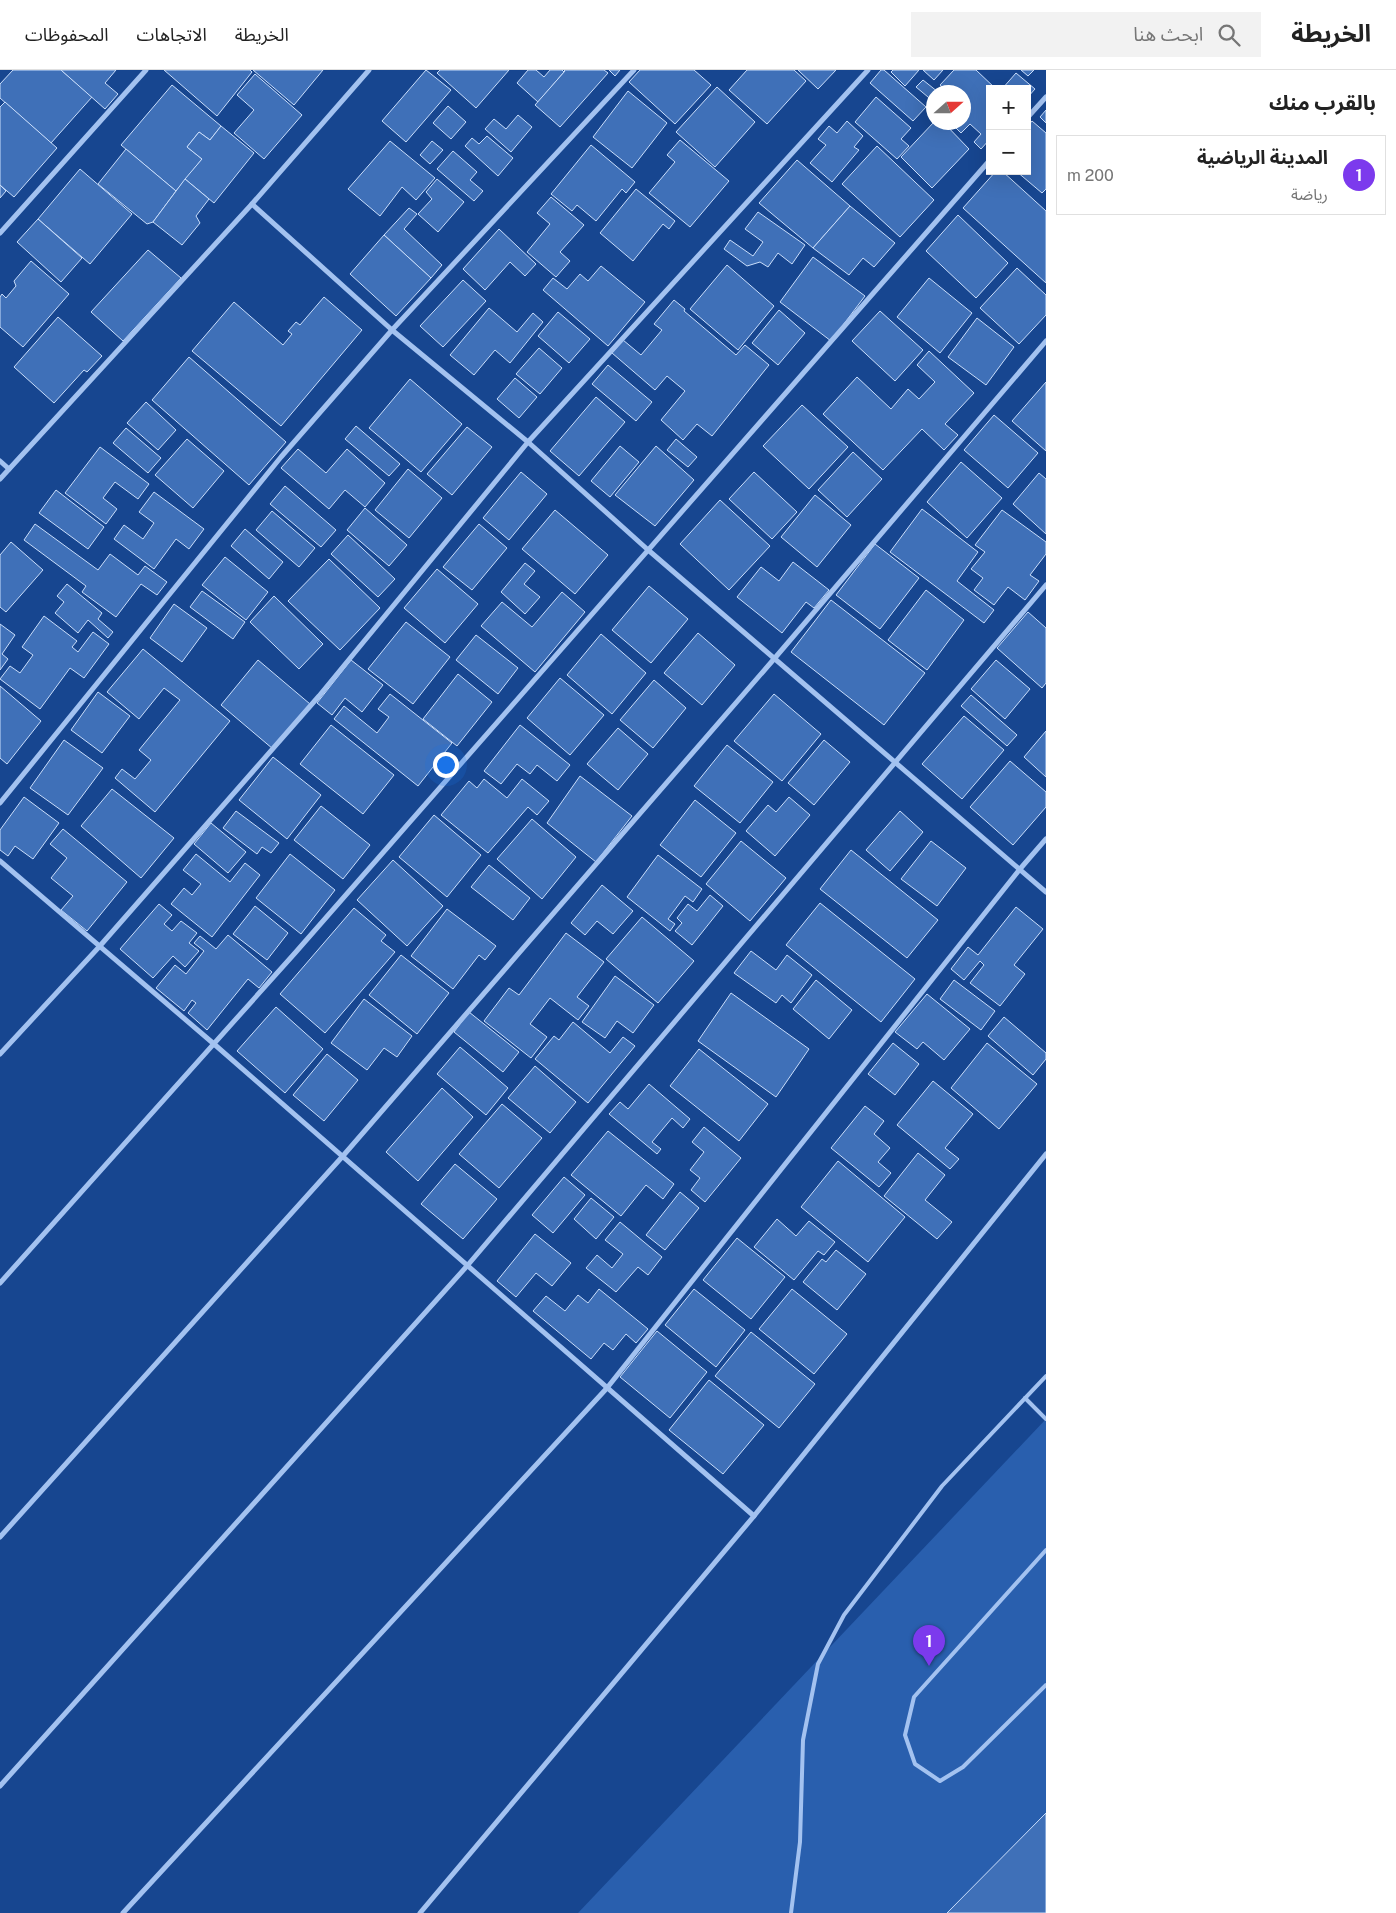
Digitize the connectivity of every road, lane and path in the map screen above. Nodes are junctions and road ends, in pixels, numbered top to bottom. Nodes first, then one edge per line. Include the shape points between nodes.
1 (146, 70) edge
2 (369, 70) edge
3 (634, 70) edge
4 (868, 70) edge
5 (1046, 96) edge
6 (1031, 113) edge
7 (986, 165) edge
8 (252, 204) junction
9 (0, 232) edge
10 (392, 330) junction
11 (1046, 341) edge
12 (528, 442) junction
13 (0, 461) edge
14 (9, 469) junction
15 (0, 480) edge
16 (647, 549) junction
17 (1046, 585) edge
18 (774, 659) junction
19 (896, 762) junction
20 (0, 803) edge
21 (1046, 839) edge
22 (0, 861) edge
23 (1020, 869) junction
24 (1046, 892) edge
25 (99, 947) junction
26 (214, 1044) junction
27 (0, 1054) edge
28 (1046, 1154) edge
29 (342, 1157) junction
30 (467, 1266) junction
31 (0, 1283) edge
32 (1046, 1376) edge
33 (607, 1388) junction
34 (1025, 1398) junction
35 (1046, 1418) edge
36 (754, 1516) junction
37 (0, 1537) edge
38 (1046, 1550) edge
39 (1046, 1686) edge
40 (0, 1786) edge
41 (122, 1913) edge
42 (420, 1913) edge
43 (791, 1913) edge

1 - 9 street
2 - 8 street
3 - 10 street
4 - 12 street
5 - 6 street
7 - 16 street
8 - 10 street
8 - 14 street
10 - 12 street
10 - 20 street via 275,464
11 - 18 street
12 - 16 street
12 - 25 street via 319,696
13 - 14 street
14 - 15 street
16 - 18 street
16 - 26 street
17 - 19 street
18 - 19 street
18 - 29 street
19 - 23 street
19 - 30 street
21 - 23 street
22 - 25 street
23 - 24 street
23 - 33 street
25 - 26 street
25 - 27 street
26 - 29 street
26 - 31 street
28 - 36 street
29 - 30 street
29 - 37 street
30 - 33 street
30 - 40 street
32 - 34 lane
33 - 36 street
33 - 41 street
34 - 35 lane
34 - 43 lane via 942,1486 844,1616 818,1664 803,1740 800,1842
36 - 42 street
38 - 39 lane via 914,1697 905,1735 916,1764 940,1781 962,1767

